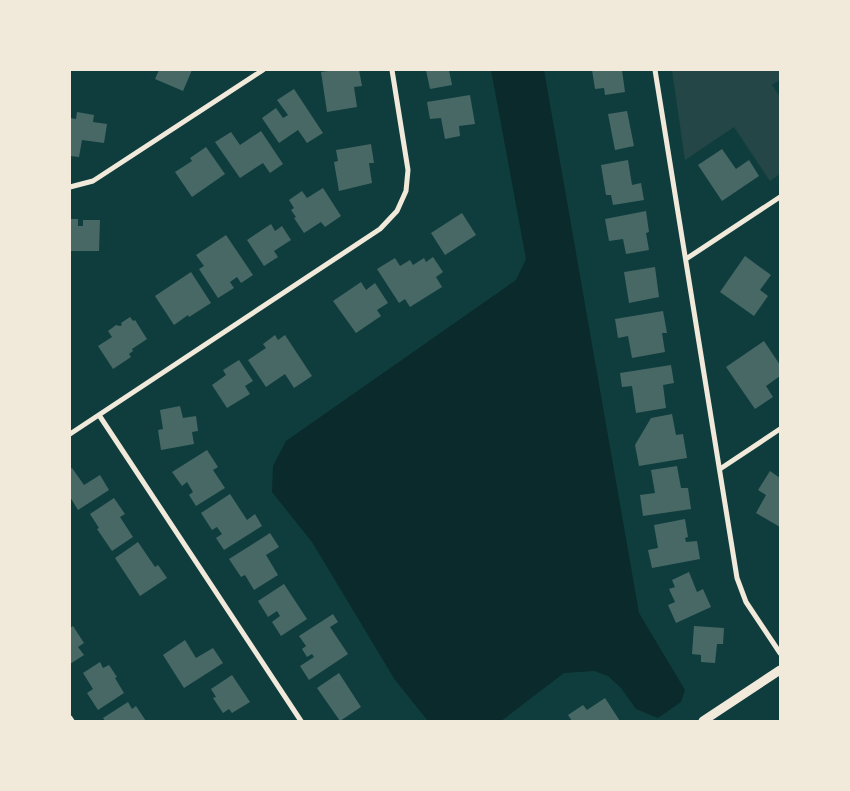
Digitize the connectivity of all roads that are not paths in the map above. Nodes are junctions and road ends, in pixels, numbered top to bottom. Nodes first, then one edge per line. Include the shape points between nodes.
1 (263, 70) edge
2 (392, 70) edge
3 (655, 70) edge
4 (70, 186) edge
5 (780, 197) edge
6 (686, 259) junction
7 (99, 415) junction
8 (780, 429) edge
9 (70, 434) edge
10 (720, 470) junction
11 (780, 653) edge
12 (780, 670) edge
13 (70, 718) edge
14 (72, 721) edge
15 (301, 721) edge
16 (703, 721) edge

1 - 4 street via 94,181
2 - 7 street via 408,170 406,191 397,212 380,229
3 - 6 street
5 - 6 street
6 - 10 street
7 - 9 street
7 - 15 street
8 - 10 street
10 - 11 street via 737,578 746,602
12 - 16 street
13 - 14 street

